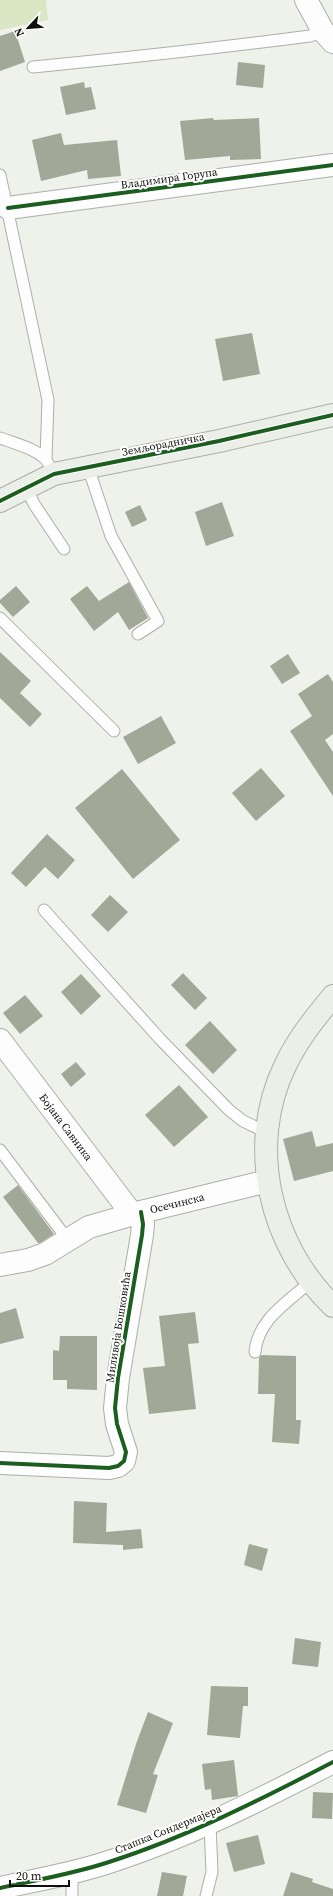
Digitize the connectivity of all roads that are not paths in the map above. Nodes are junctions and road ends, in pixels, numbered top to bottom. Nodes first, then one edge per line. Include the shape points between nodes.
1 (306, 0) edge
2 (328, 36) edge
3 (33, 67) dead end
4 (333, 165) edge
5 (0, 175) edge
6 (8, 208) junction
7 (333, 415) edge
8 (0, 438) edge
9 (50, 466) junction
10 (88, 467) junction
11 (26, 487) junction
12 (0, 501) edge
13 (64, 549) dead end
14 (0, 618) edge
15 (138, 634) dead end
16 (114, 730) dead end
17 (44, 910) dead end
18 (333, 996) edge
19 (0, 1040) edge
20 (266, 1132) junction
21 (0, 1150) edge
22 (268, 1181) junction
23 (137, 1213) junction
24 (68, 1240) junction
25 (0, 1265) edge
26 (310, 1282) junction
27 (333, 1306) edge
28 (254, 1352) dead end
29 (0, 1463) edge
30 (333, 1762) edge
31 (210, 1824) junction
32 (72, 1873) junction
33 (8, 1890) edge
34 (72, 1896) edge
35 (206, 1896) edge

1 - 2 street
2 - 3 lane
4 - 6 street, Владимира Горупа
5 - 6 lane
6 - 9 lane via 48,400
7 - 10 street, Земљорадничка via 219,442
8 - 9 lane via 29,449
9 - 10 street, Земљорадничка
9 - 11 street, Земљорадничка
10 - 15 lane via 111,536 158,621
11 - 12 street, Земљорадничка
11 - 13 lane via 34,504
14 - 16 lane
17 - 20 lane via 160,1039 224,1104 243,1121
18 - 20 street via 308,1027 284,1067 271,1103
19 - 23 street, Бојана Савника
20 - 22 street
21 - 24 lane
22 - 23 street, Осечинска
22 - 26 street via 283,1232
23 - 24 street, Осечинска via 89,1228
23 - 29 street, Миливоја Бошковића via 143,1224 142,1235 115,1408 126,1452 124,1461 109,1468
24 - 25 street, Осечинска via 45,1254
26 - 27 street
26 - 28 lane via 270,1317 256,1339
30 - 31 street, Сташка Сондермајера
31 - 32 street, Сташка Сондермајера via 152,1848
31 - 35 lane via 212,1872
32 - 33 street, Сташка Сондермајера
32 - 34 lane

